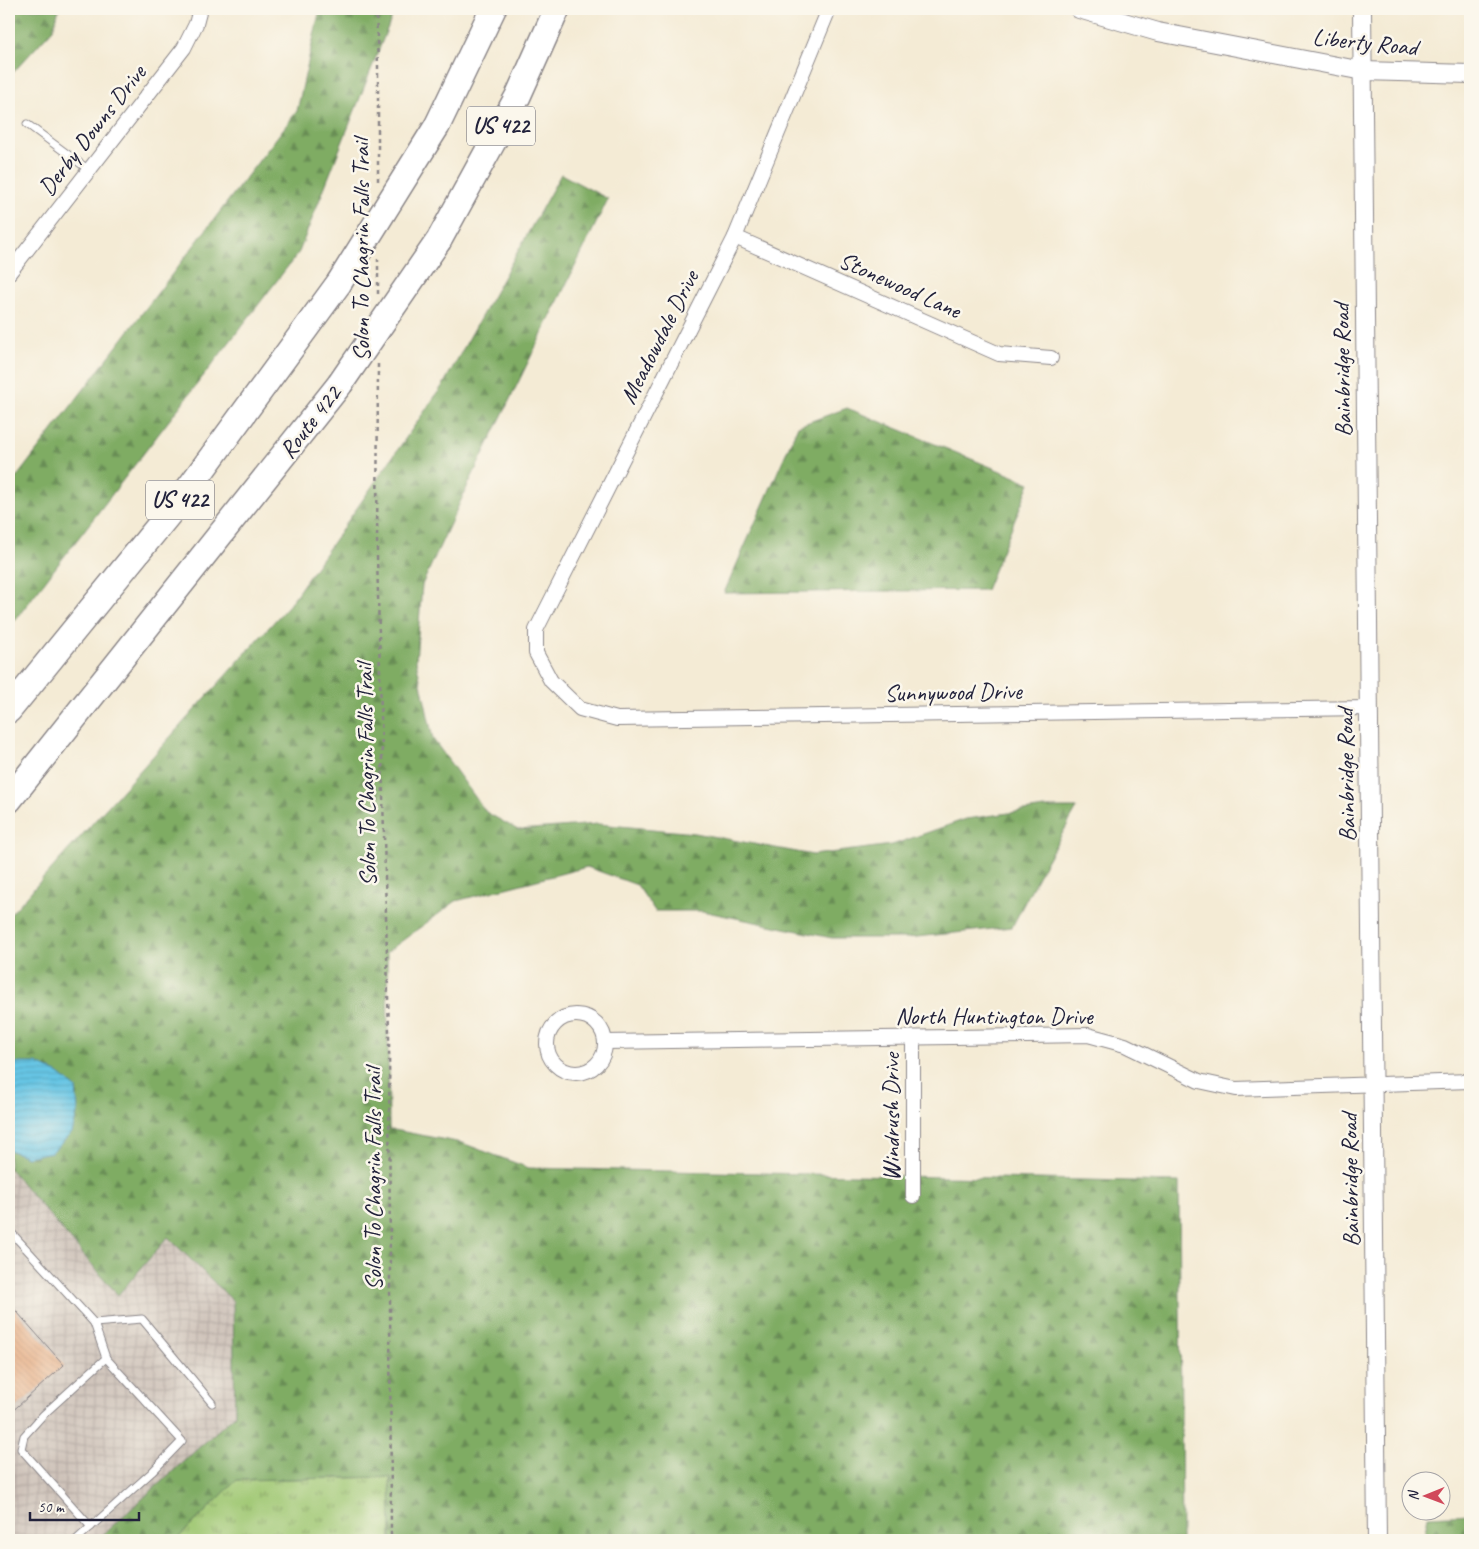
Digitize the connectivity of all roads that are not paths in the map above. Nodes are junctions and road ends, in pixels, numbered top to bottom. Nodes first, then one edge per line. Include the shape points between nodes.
1 (200, 9) edge
2 (493, 9) edge
3 (557, 9) edge
4 (829, 9) edge
5 (1079, 9) edge
6 (1362, 9) edge
7 (1363, 71) junction
8 (1470, 74) edge
9 (27, 124) dead end
10 (89, 170) junction
11 (735, 237) junction
12 (9, 273) edge
13 (1050, 358) dead end
14 (551, 681) joint
15 (1369, 708) junction
16 (9, 710) edge
17 (9, 800) edge
18 (913, 1038) junction
19 (605, 1042) junction
20 (1470, 1081) edge
21 (1373, 1084) junction
22 (913, 1196) dead end
23 (9, 1230) edge
24 (94, 1323) junction
25 (106, 1358) junction
26 (212, 1402) dead end
27 (92, 1526) junction
28 (76, 1540) edge
29 (1377, 1540) edge

1 - 10 street, Derby Downs Drive via 184,48
2 - 16 highway, US 422, bridge via 437,126 340,283 181,499
3 - 17 highway, Route 422 / US 422, bridge via 518,96 439,240 340,384
4 - 11 street, Meadowdale Drive
5 - 7 street, Liberty Road via 1158,32
6 - 7 street, Bainbridge Road
7 - 8 street, Liberty Road
7 - 15 street, Bainbridge Road
9 - 10 lane
10 - 12 street, Derby Downs Drive
11 - 13 street, Stonewood Lane via 998,354
11 - 14 street, Meadowdale Drive via 536,630 536,653
14 - 15 street, Sunnywood Drive via 580,708 616,719
15 - 21 street, Bainbridge Road
18 - 19 street, North Huntington Drive
18 - 21 street, North Huntington Drive via 1088,1035 1125,1045 1199,1081 1236,1089
18 - 22 street, Windrush Drive
19 - 19 street via 597,1025 581,1016 562,1019 555,1024 547,1042 548,1051 558,1067 576,1073 594,1067 604,1052
20 - 21 street, North Huntington Drive
21 - 29 street, Bainbridge Road
23 - 24 lane
24 - 25 lane
24 - 26 lane via 142,1320
25 - 27 lane via 43,1415 24,1436 21,1449
25 - 27 lane via 182,1441
27 - 28 lane

